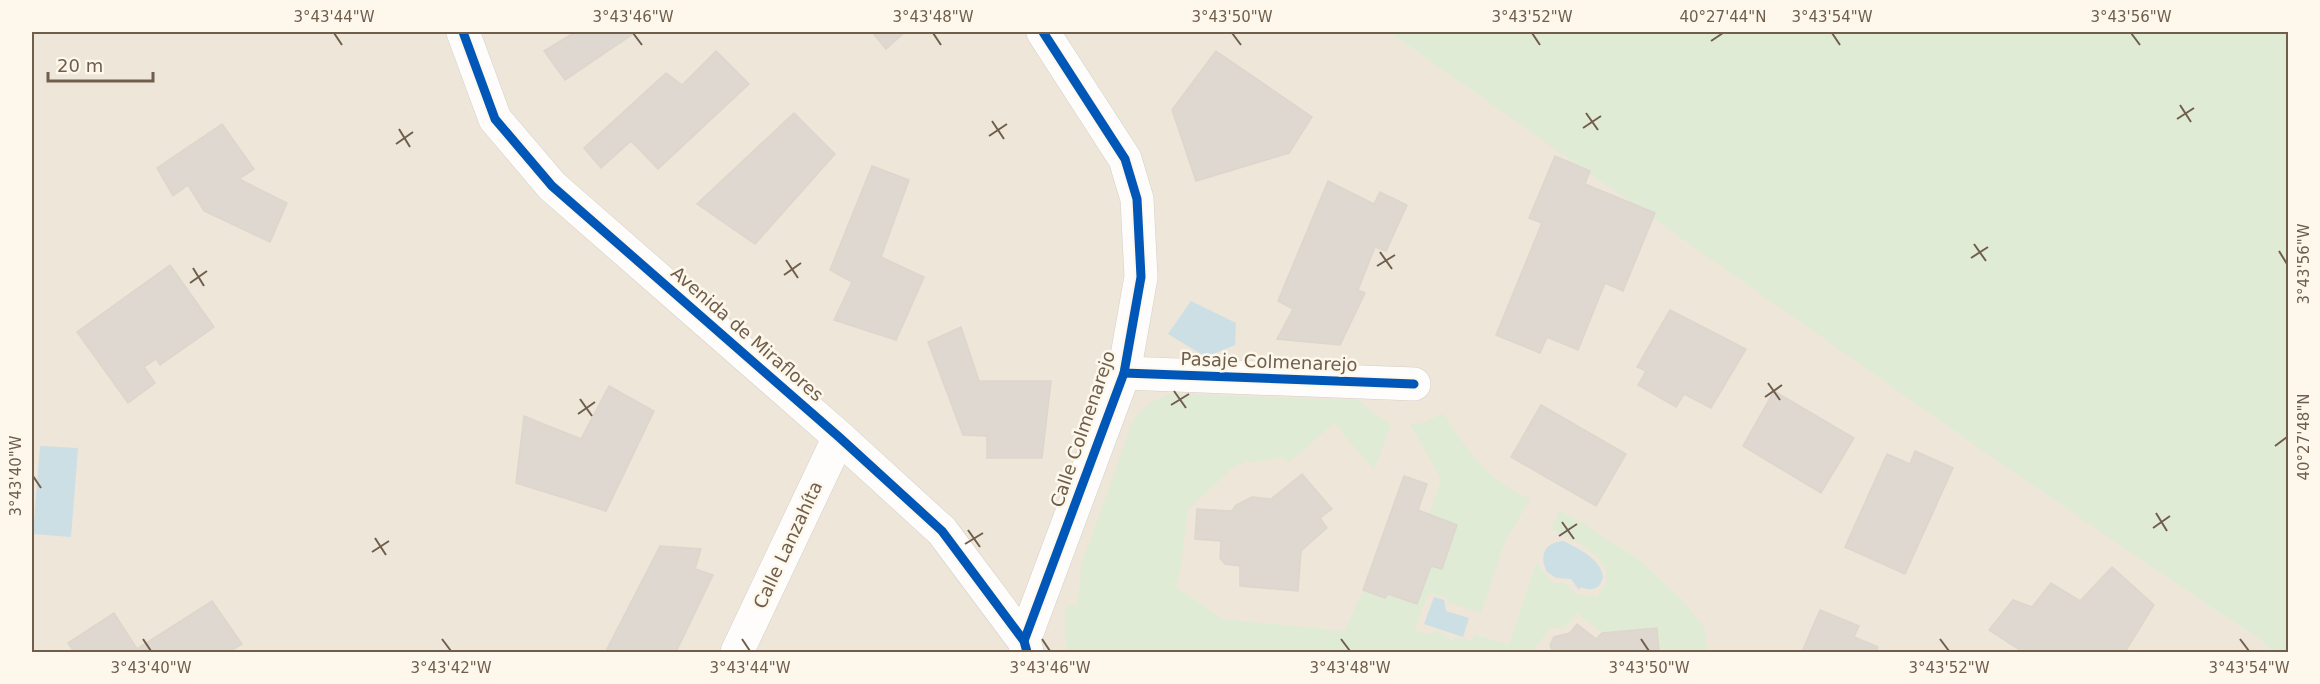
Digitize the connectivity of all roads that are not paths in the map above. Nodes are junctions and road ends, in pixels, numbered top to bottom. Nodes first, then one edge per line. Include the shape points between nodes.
1 (463, 32) edge
2 (1043, 32) edge
3 (1124, 372) junction
4 (1414, 384) dead end
5 (839, 437) junction
6 (1026, 647) edge
7 (737, 652) edge

1 - 5 street, Avenida de Miraflores via 495,119 552,186
2 - 3 street, Calle Colmenarejo via 1125,159 1137,199 1141,277
3 - 4 street, Pasaje Colmenarejo
3 - 6 street, Calle Colmenarejo
5 - 6 street, Avenida de Miraflores via 942,531
5 - 7 street, Calle Lanzahíta

